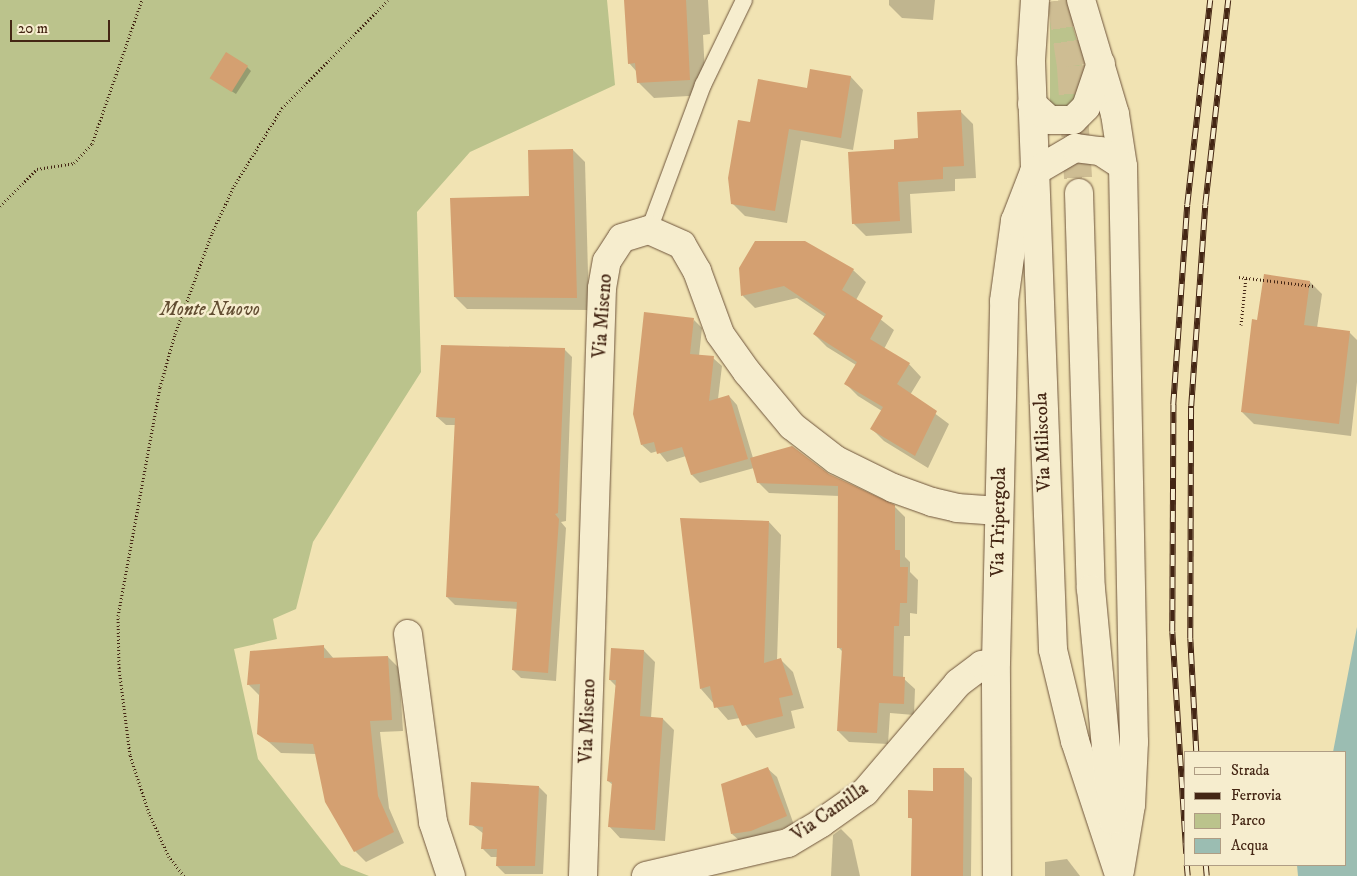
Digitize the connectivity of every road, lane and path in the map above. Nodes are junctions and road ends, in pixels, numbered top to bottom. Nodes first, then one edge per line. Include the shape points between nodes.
1 (142, 0) edge
2 (388, 0) edge
3 (744, 0) edge
4 (1034, 0) edge
5 (1081, 0) edge
6 (1101, 63) junction
7 (1032, 104) junction
8 (1122, 166) junction
9 (1034, 172) junction
10 (1079, 193) tunnel mouth
11 (0, 206) edge
12 (649, 230) junction
13 (1239, 277) dead end
14 (1246, 277) junction
15 (1313, 286) dead end
16 (1241, 325) dead end
17 (999, 511) junction
18 (408, 634) dead end
19 (996, 662) junction
20 (1119, 875) edge
21 (184, 876) edge
22 (451, 876) edge
23 (583, 876) edge
24 (646, 876) edge
25 (997, 876) edge

1 - 11 path via 92,144 74,163 37,169
2 - 21 path via 282,108 234,186 197,274 160,387 118,616 119,668 122,706 135,771 169,858
3 - 12 lane via 703,85
4 - 7 street, Via Miliscola
5 - 6 street
6 - 7 street via 1086,107 1073,120 1050,120
6 - 8 street via 1115,114
7 - 9 street, Via Miliscola
8 - 9 street via 1100,152 1075,148
8 - 20 street via 1134,742 1131,806
9 - 17 street, Via Tripergola via 1015,221 1004,301
9 - 20 street, Via Miliscola via 1053,650 1074,741
10 - 20 street via 1091,589
12 - 17 street via 682,245 697,271 720,334 792,426 836,460 893,488 957,508
12 - 23 street, Via Miseno via 622,238 607,261 602,288
13 - 14 path
14 - 15 path
14 - 16 path
17 - 19 street, Via Tripergola
18 - 22 street via 433,822
19 - 24 street, Via Camilla via 982,665 958,683 865,792 822,823 788,843
19 - 25 street, Via Tripergola

